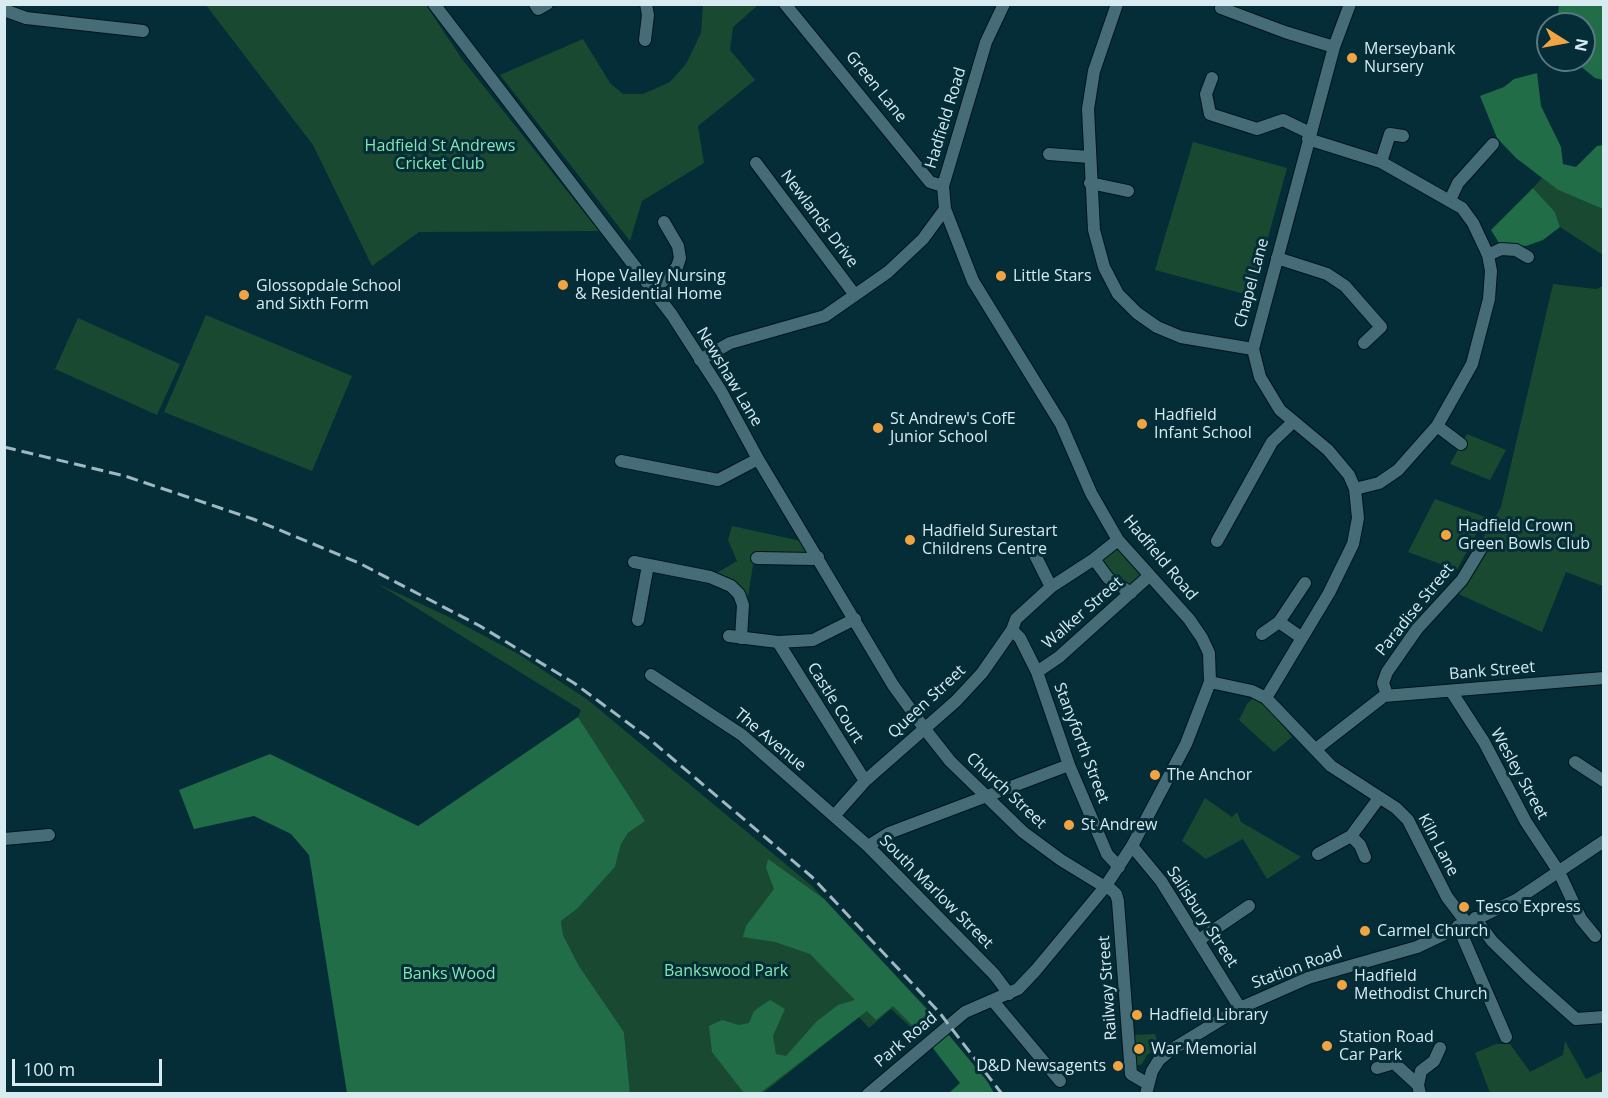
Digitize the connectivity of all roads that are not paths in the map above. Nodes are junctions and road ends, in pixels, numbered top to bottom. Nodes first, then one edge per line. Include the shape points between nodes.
1 (434, 4) edge
2 (535, 4) edge
3 (547, 4) edge
4 (785, 4) edge
5 (1004, 4) edge
6 (1118, 4) edge
7 (1350, 4) edge
8 (647, 5) edge
9 (1221, 8) dead end
10 (4, 10) edge
11 (143, 31) dead end
12 (645, 40) dead end
13 (1334, 46) junction
14 (1212, 78) dead end
15 (1309, 136) junction
16 (1403, 136) dead end
17 (1493, 144) dead end
18 (1050, 154) dead end
19 (1089, 157) junction
20 (1381, 162) junction
21 (756, 163) dead end
22 (1090, 183) junction
23 (943, 186) junction
24 (1128, 191) dead end
25 (1450, 200) junction
26 (945, 210) junction
27 (664, 222) dead end
28 (1488, 255) junction
29 (1528, 256) dead end
30 (1277, 258) junction
31 (654, 290) junction
32 (855, 295) junction
33 (1364, 343) dead end
34 (1253, 349) junction
35 (700, 360) junction
36 (1292, 423) junction
37 (1437, 426) junction
38 (1461, 444) dead end
39 (758, 459) junction
40 (621, 461) dead end
41 (1355, 489) junction
42 (1118, 540) junction
43 (1218, 541) dead end
44 (1482, 548) dead end
45 (1034, 553) dead end
46 (818, 557) junction
47 (757, 558) dead end
48 (1094, 559) junction
49 (634, 562) dead end
50 (648, 565) junction
51 (1149, 576) junction
52 (1305, 583) dead end
53 (1052, 587) junction
54 (1131, 593) junction
55 (855, 619) junction
56 (638, 620) dead end
57 (1279, 622) junction
58 (1012, 630) junction
59 (1262, 634) dead end
60 (1302, 638) junction
61 (778, 642) junction
62 (1037, 672) junction
63 (651, 675) dead end
64 (1604, 678) edge
65 (1210, 682) junction
66 (1451, 691) junction
67 (1386, 696) junction
68 (1266, 698) junction
69 (924, 728) junction
70 (1316, 749) junction
71 (1575, 762) dead end
72 (1069, 765) junction
73 (865, 781) junction
74 (1604, 781) edge
75 (986, 798) junction
76 (1379, 798) junction
77 (834, 816) junction
78 (49, 835) dead end
79 (1351, 836) junction
80 (4, 839) edge
81 (1604, 841) edge
82 (868, 846) junction
83 (1132, 846) junction
84 (1318, 854) dead end
85 (1365, 857) dead end
86 (1119, 867) junction
87 (1559, 872) junction
88 (1106, 886) junction
89 (1248, 906) dead end
90 (1466, 922) junction
91 (1595, 936) dead end
92 (1199, 940) junction
93 (1009, 994) junction
94 (993, 1001) junction
95 (1240, 1008) junction
96 (965, 1012) joint
97 (1604, 1017) edge
98 (1506, 1037) dead end
99 (1440, 1048) dead end
100 (1377, 1068) dead end
101 (1060, 1081) dead end
102 (1147, 1089) edge
103 (1419, 1089) edge
104 (868, 1094) edge

1 - 31 street, Newshaw Lane
2 - 3 street via 538,9
4 - 23 street, Green Lane via 930,182
5 - 23 street, Hadfield Road via 987,42
6 - 19 street via 1094,71 1088,109
7 - 13 street, Chapel Lane
8 - 12 street
9 - 13 street
10 - 11 street via 26,18
13 - 15 street, Chapel Lane
14 - 15 street via 1206,94 1210,114 1257,129 1283,120 1296,124
15 - 20 street
15 - 30 street, Chapel Lane
16 - 20 street via 1390,134
17 - 25 street via 1458,183
18 - 19 street
19 - 22 street
20 - 25 street
21 - 32 street, Newlands Drive
22 - 24 street
22 - 34 street via 1094,230 1104,267 1118,294 1137,313 1173,334
23 - 26 street, Hadfield Road
25 - 28 street via 1473,223
26 - 32 street, Newlands Drive via 923,239 888,272
26 - 42 street, Hadfield Road via 973,281 1061,424 1091,493
27 - 31 street via 678,246 680,258 670,276
28 - 29 street via 1501,249
28 - 37 street via 1489,299 1472,364
30 - 33 street via 1327,274 1345,286 1381,327
30 - 34 street, Chapel Lane
31 - 35 street, Newshaw Lane
32 - 35 street, Newlands Drive via 825,316 730,343
34 - 36 street, Chapel Lane via 1260,377
35 - 39 street, Newshaw Lane
36 - 41 street, Chapel Lane via 1340,462
36 - 43 street via 1272,442
37 - 38 street
37 - 41 street via 1398,470 1379,483
39 - 40 street via 718,480
39 - 46 street, Newshaw Lane
41 - 60 street, Chapel Lane via 1359,518 1353,544
42 - 48 street, Queen Street
42 - 51 street, Hadfield Road
44 - 67 street, Paradise Street via 1462,580 1393,663 1383,683
45 - 53 street
46 - 47 street
46 - 55 street, Newshaw Lane
48 - 53 street, Queen Street
48 - 54 street via 1108,578
49 - 50 street
50 - 56 street
50 - 61 street via 710,576 731,586 743,605 735,637
51 - 54 street, Walker Street
51 - 65 street, Hadfield Road via 1202,638 1210,661
52 - 57 street
53 - 58 street, Queen Street via 1016,619
54 - 62 street, Walker Street
55 - 61 street via 813,640
55 - 69 street, Newshaw Lane via 893,685
57 - 59 street
57 - 60 street
58 - 62 street, Stanyforth Street
58 - 69 street, Queen Street via 969,687
60 - 68 street, Chapel Lane
61 - 73 street, Castle Court
62 - 72 street, Stanyforth Street
63 - 77 street, The Avenue via 742,735
64 - 66 street, Bank Street
65 - 68 street
65 - 83 street, Hadfield Road via 1186,744
66 - 67 street, Bank Street
66 - 87 street, Wesley Street
67 - 70 street
68 - 70 street, Kiln Lane
69 - 73 street, Queen Street
69 - 75 street, Church Street
70 - 76 street, Kiln Lane via 1330,766
71 - 74 street
72 - 75 street
72 - 86 street, Stanyforth Street via 1107,854
73 - 77 street, Queen Street
75 - 82 street via 889,833
75 - 88 street, Church Street via 1032,839
76 - 79 street
76 - 90 street, Kiln Lane via 1408,820 1447,897
77 - 82 street, South Marlow Street
78 - 80 street
79 - 84 street
79 - 85 street
81 - 87 street, Station Road
82 - 93 street, South Marlow Street
83 - 86 street, Hadfield Road
83 - 92 street, Salisbury Street via 1161,881
86 - 88 street, Hadfield Road
87 - 90 street, Station Road via 1515,900
87 - 91 street, Wesley Street via 1581,919
88 - 93 street, Hadfield Road via 1036,970
88 - 102 street, Railway Street via 1118,901 1131,1074
89 - 92 street
90 - 95 street, Station Road via 1417,947 1308,978
90 - 97 street via 1576,1019
90 - 98 street
92 - 95 street, Salisbury Street
93 - 94 street, Hadfield Road
94 - 96 street, Hadfield Road
94 - 101 street
95 - 102 street, Station Road via 1171,1050 1152,1071
96 - 104 street, Park Road
99 - 103 street via 1434,1061 1421,1071
100 - 103 street via 1394,1063

